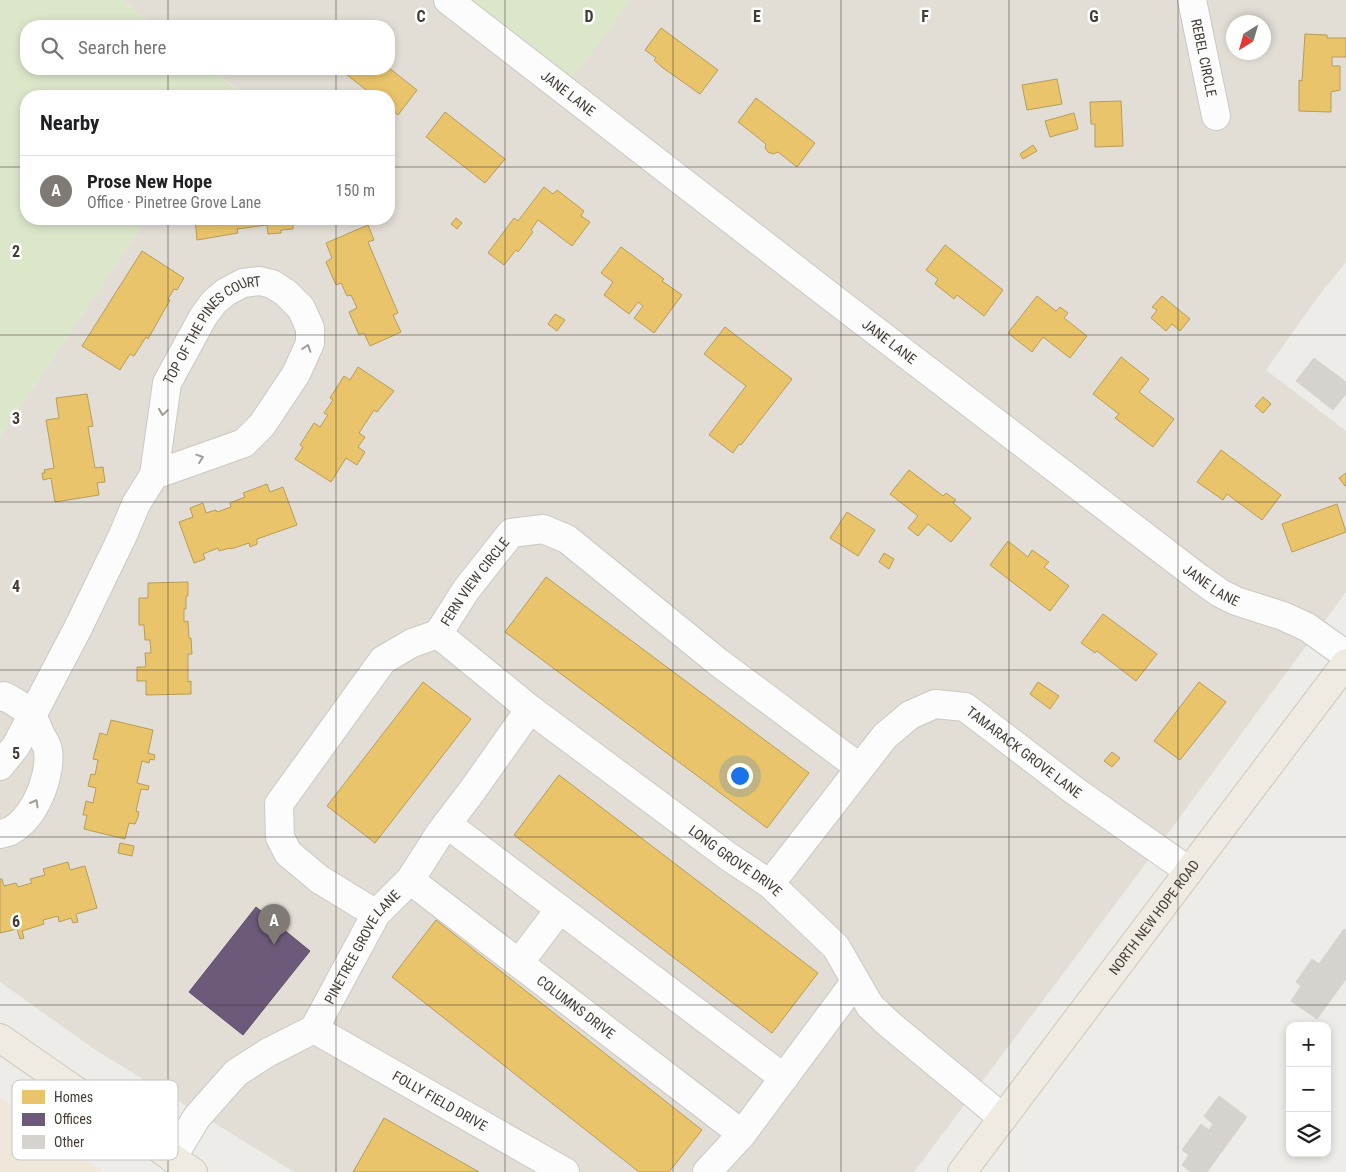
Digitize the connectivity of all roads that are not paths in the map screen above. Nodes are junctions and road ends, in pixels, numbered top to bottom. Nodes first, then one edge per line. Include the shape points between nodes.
1 (448, 0) edge
2 (1192, 0) edge
3 (1216, 116) dead end
4 (154, 475) junction
5 (438, 634) junction
6 (1346, 655) edge
7 (1346, 664) edge
8 (0, 697) edge
9 (530, 709) junction
10 (31, 715) junction
11 (0, 766) edge
12 (860, 768) junction
13 (447, 824) junction
14 (0, 834) edge
15 (1189, 870) junction
16 (410, 880) junction
17 (770, 884) junction
18 (560, 909) junction
19 (376, 914) junction
20 (519, 963) junction
21 (855, 982) junction
22 (314, 1029) junction
23 (0, 1038) edge
24 (784, 1078) junction
25 (61, 1080) edge
26 (1003, 1118) junction
27 (742, 1134) junction
28 (183, 1165) edge
29 (565, 1172) edge
30 (706, 1172) edge
31 (962, 1172) edge

1 - 6 street, JANE LANE via 1199,578 1236,601 1307,627
2 - 3 street, REBEL CIRCLE
4 -> 4 street, TOP OF THE PINES COURT via 244,443 262,425 296,374 310,344 310,328 301,308 286,293 272,284 244,283 226,292 203,317 167,383
4 - 10 street, TOP OF THE PINES COURT via 136,504 78,628
5 - 9 street, LONG GROVE DRIVE
5 - 12 street, FERN VIEW CIRCLE via 466,590 511,533 543,530 567,539 718,662
5 - 19 street, FERN VIEW CIRCLE via 412,643 383,660 280,804 280,837 288,853 319,879
7 - 15 main road, NORTH NEW HOPE ROAD
8 - 10 street via 4,696
9 - 13 street, PINETREE GROVE LANE
9 - 17 street, LONG GROVE DRIVE
10 - 11 street, TOP OF THE PINES COURT via 16,746
14 -> 10 street via 8,833 23,821 44,788 49,749
12 - 15 street, TAMARACK GROVE LANE via 885,736 910,714 936,704 965,707 1075,791
12 - 17 street, TAMARACK GROVE LANE
13 - 16 street, PINETREE GROVE LANE
13 - 18 street
15 - 26 main road, NORTH NEW HOPE ROAD
16 - 19 street, PINETREE GROVE LANE
16 - 20 street, COLUMNS DRIVE
17 - 21 street, LONG GROVE DRIVE via 836,947
18 - 20 street
18 - 24 street
19 - 22 street, PINETREE GROVE LANE
20 - 27 street, COLUMNS DRIVE
21 - 24 street
21 - 26 street, LONG GROVE DRIVE via 870,1006 889,1024
22 - 28 street via 236,1073 197,1117
22 - 29 street, FOLLY FIELD DRIVE
23 - 25 main road
24 - 27 street
26 - 31 main road, NORTH NEW HOPE ROAD
27 - 30 street

